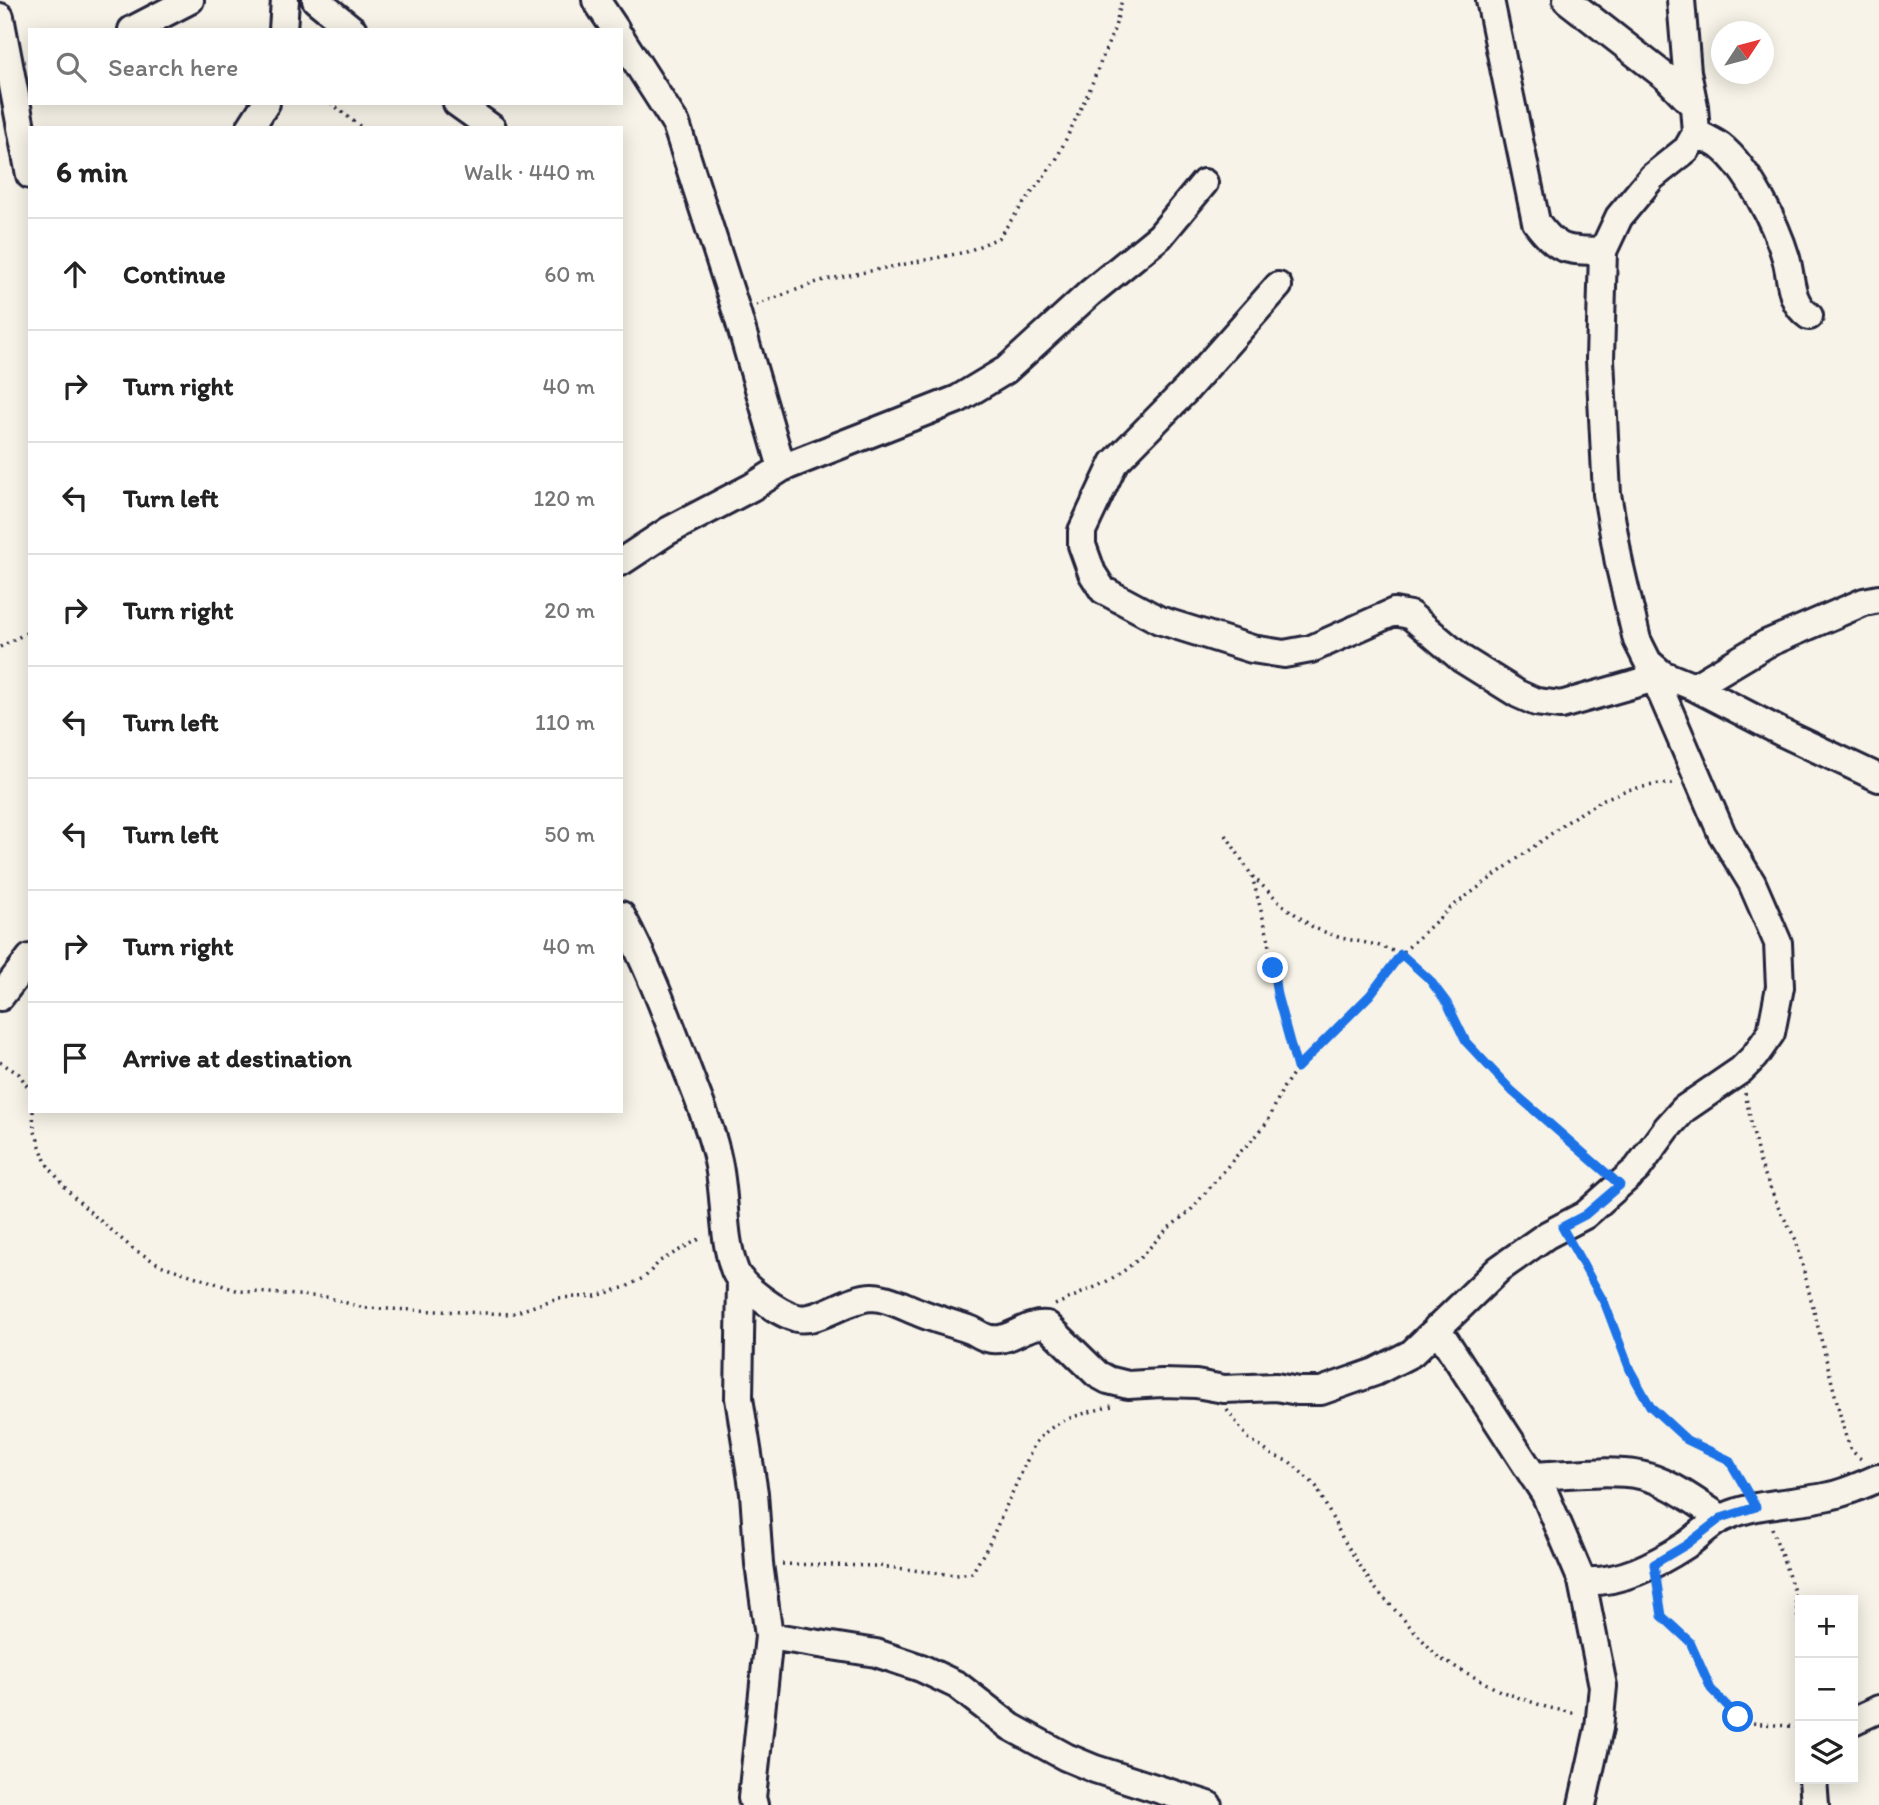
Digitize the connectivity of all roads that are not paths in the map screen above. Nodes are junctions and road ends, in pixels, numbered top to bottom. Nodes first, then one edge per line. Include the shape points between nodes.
1 (190, 0) edge
2 (285, 0) edge
3 (316, 0) edge
4 (596, 0) edge
5 (1490, 0) edge
6 (1567, 0) edge
7 (1681, 0) edge
8 (0, 17) edge
9 (136, 28) edge
10 (283, 28) edge
11 (351, 28) edge
12 (615, 28) edge
13 (623, 41) edge
14 (18, 48) edge
15 (21, 70) edge
16 (265, 105) edge
17 (460, 105) edge
18 (1695, 119) junction
19 (251, 126) edge
20 (489, 126) edge
21 (28, 151) edge
22 (1203, 183) dead end
23 (1603, 251) junction
24 (1278, 286) dead end
25 (1809, 316) dead end
26 (782, 468) junction
27 (623, 561) edge
28 (1879, 599) edge
29 (1652, 670) junction
30 (1694, 687) junction
31 (1879, 778) edge
32 (623, 919) edge
33 (28, 961) edge
34 (0, 997) edge
35 (741, 1280) junction
36 (1437, 1328) junction
37 (1874, 1472) edge
38 (1532, 1476) junction
39 (1721, 1518) junction
40 (1582, 1581) junction
41 (769, 1636) junction
42 (1879, 1709) edge
43 (1858, 1719) edge
44 (1813, 1784) edge
45 (754, 1805) edge
46 (1208, 1805) edge
47 (1582, 1805) edge
48 (1815, 1805) edge

1 - 9 street
2 - 10 street
3 - 11 street
4 - 12 street
5 - 23 street via 1536,222 1550,241 1569,250
6 - 18 street via 1667,78
7 - 18 street
8 - 14 street
13 - 26 street via 676,124
14 - 15 street
15 - 21 street
16 - 19 street
17 - 20 street
18 - 23 street via 1687,149 1652,177 1619,216
18 - 25 street via 1749,181 1785,257 1793,297
22 - 26 street via 1160,236 1006,370 958,400
23 - 29 street via 1600,359 1607,494 1637,640
24 - 29 street via 1114,463 1082,531 1082,545 1103,590 1158,620 1252,649 1284,654 1311,649 1394,612 1409,615 1462,659 1536,702 1561,705
26 - 27 street
28 - 30 street via 1864,601 1766,644
29 - 30 street
29 - 36 street via 1723,834 1752,883 1778,943 1780,987 1771,1033 1741,1070 1684,1109 1620,1185 1585,1215 1499,1269
30 - 31 street
32 - 35 street via 654,980 701,1106 718,1162 736,1273
33 - 34 street
35 - 36 street via 750,1291 799,1319 872,1297 1000,1340 1028,1327 1047,1325 1097,1374 1128,1385 1321,1391 1412,1353
35 - 41 street via 739,1398
36 - 38 street
37 - 39 street via 1830,1496
38 - 39 street via 1640,1475
38 - 40 street via 1545,1494
39 - 40 street via 1654,1564 1599,1583
40 - 47 street via 1603,1686
41 - 45 street
41 - 46 street via 877,1653 921,1668 957,1685 1003,1721 1066,1757
42 - 43 street
44 - 48 street

